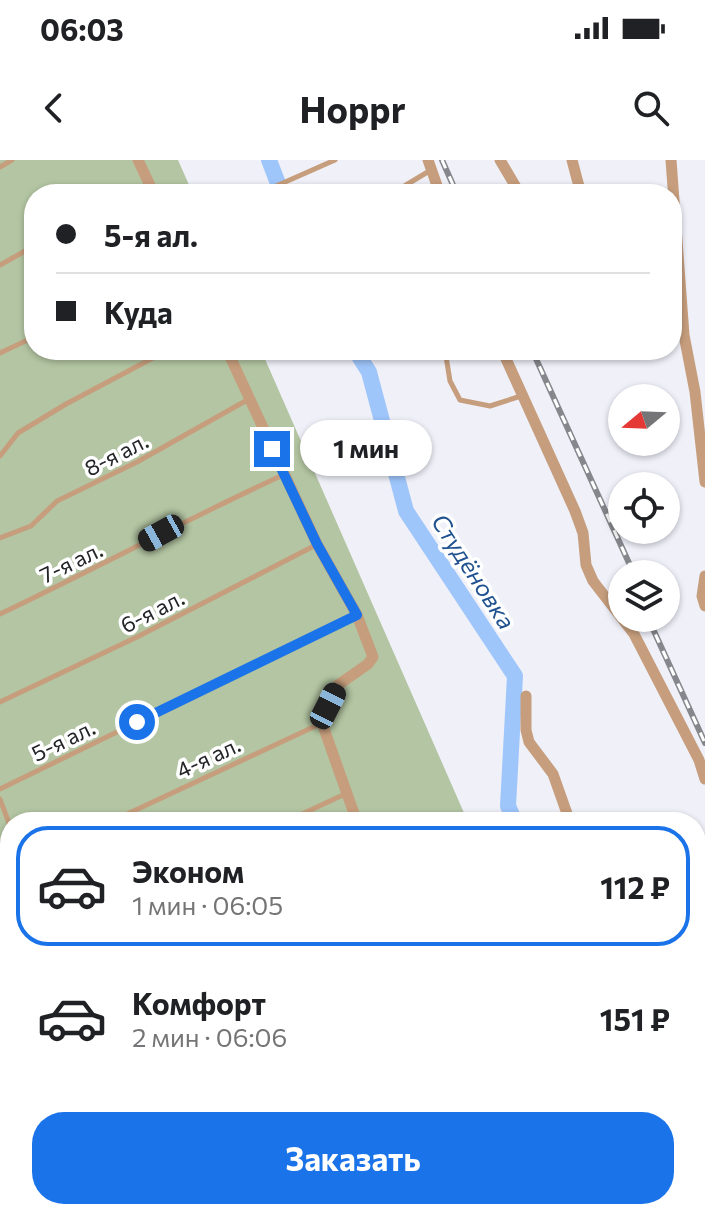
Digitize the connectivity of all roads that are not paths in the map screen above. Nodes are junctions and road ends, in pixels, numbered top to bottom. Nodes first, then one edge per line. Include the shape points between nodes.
1 (12, 160) edge
2 (138, 160) edge
3 (335, 160) edge
4 (500, 160) edge
5 (572, 160) edge
6 (671, 160) edge
7 (430, 164) edge
8 (0, 167) edge
9 (149, 184) edge
10 (281, 184) edge
11 (404, 184) edge
12 (437, 184) edge
13 (514, 184) edge
14 (578, 184) edge
15 (673, 184) edge
16 (24, 252) edge
17 (0, 265) edge
18 (682, 308) edge
19 (24, 342) edge
20 (0, 353) edge
21 (149, 360) edge
22 (231, 360) edge
23 (447, 360) edge
24 (506, 360) edge
25 (522, 396) junction
26 (249, 399) junction
27 (0, 456) edge
28 (284, 474) junction
29 (705, 482) edge
30 (0, 538) edge
31 (317, 544) junction
32 (705, 576) edge
33 (705, 606) edge
34 (0, 614) edge
35 (357, 615) junction
36 (526, 696) dead end
37 (0, 702) edge
38 (322, 723) junction
39 (705, 779) edge
40 (0, 789) edge
41 (345, 793) junction
42 (131, 812) edge
43 (306, 812) edge
44 (353, 812) edge
45 (566, 812) edge

1 - 8 lane
2 - 9 street
3 - 10 lane
4 - 13 street
5 - 14 street
6 - 15 street
7 - 11 lane
7 - 12 street
16 - 17 lane
18 - 29 street
19 - 20 lane
21 - 27 lane via 18,433
22 - 26 street
23 - 25 lane via 460,400 490,406
24 - 25 street
25 - 39 street via 575,511 593,581 642,648
26 - 28 street
26 - 30 lane, 8-я ал. via 57,501 31,526
28 - 31 street
28 - 34 lane, 7-я ал.
31 - 35 street
31 - 37 lane, 6-я ал.
32 - 33 street
35 - 38 street via 373,657 338,685
35 - 40 lane, 5-я ал.
36 - 45 street via 529,742 553,774
38 - 41 street
38 - 42 lane, 4-я ал.
41 - 43 lane
41 - 44 street

